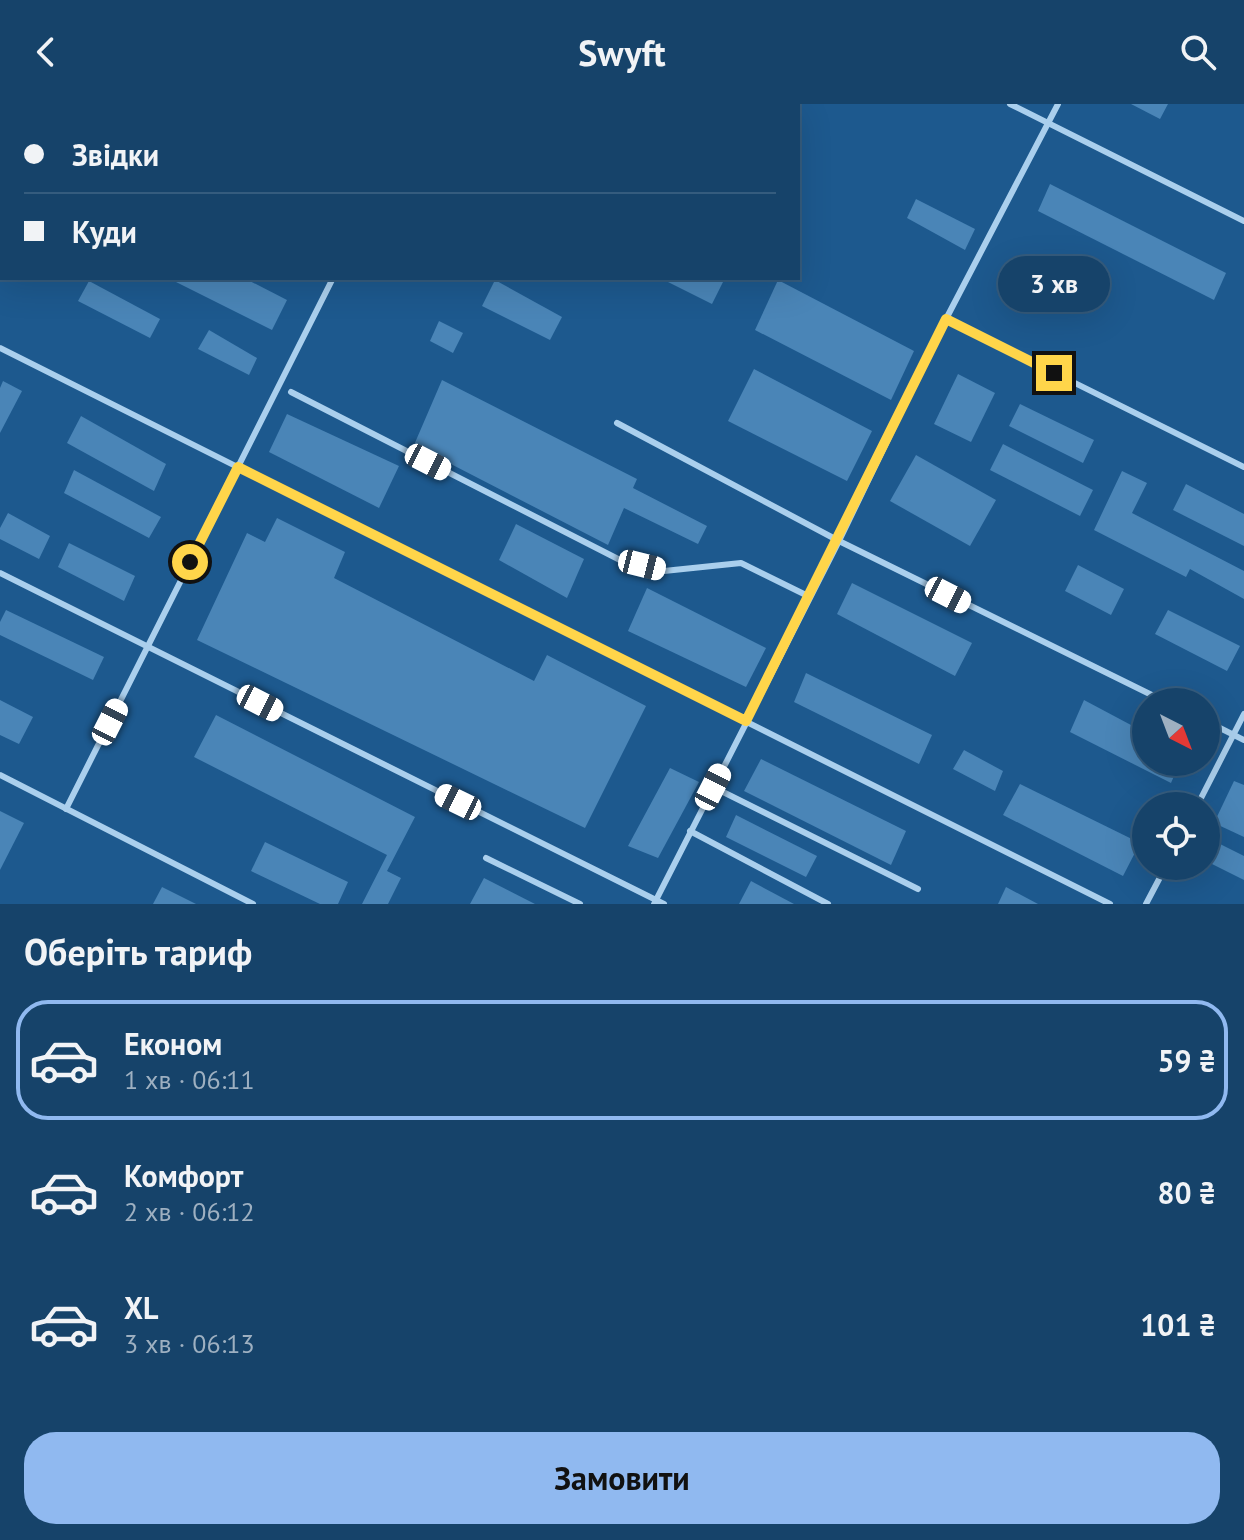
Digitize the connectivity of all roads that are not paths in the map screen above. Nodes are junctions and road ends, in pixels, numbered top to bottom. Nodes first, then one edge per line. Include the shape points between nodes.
1 (1010, 104) edge
2 (1058, 104) edge
3 (1048, 123) junction
4 (1244, 221) edge
5 (332, 280) edge
6 (946, 319) junction
7 (0, 348) edge
8 (291, 392) dead end
9 (617, 423) dead end
10 (238, 467) junction
11 (1244, 467) edge
12 (839, 541) junction
13 (0, 573) edge
14 (810, 597) junction
15 (147, 647) junction
16 (1138, 688) edge
17 (1244, 714) edge
18 (746, 721) junction
19 (1220, 728) edge
20 (1234, 735) junction
21 (1244, 740) edge
22 (0, 775) edge
23 (713, 787) junction
24 (1204, 792) edge
25 (66, 809) junction
26 (690, 831) junction
27 (486, 858) dead end
28 (1159, 880) edge
29 (918, 889) dead end
30 (655, 902) edge
31 (253, 904) edge
32 (580, 904) edge
33 (664, 904) edge
34 (828, 904) edge
35 (1110, 904) edge
36 (1146, 904) edge

1 - 3 lane
2 - 3 lane
3 - 4 lane
3 - 6 lane
5 - 10 lane
6 - 11 lane
6 - 12 lane
7 - 10 lane
8 - 14 lane via 620,560 664,571 741,563
9 - 12 lane
10 - 15 lane
10 - 18 lane
12 - 14 lane
12 - 16 lane
13 - 15 lane
14 - 18 lane
15 - 25 lane
15 - 30 lane
17 - 20 lane
18 - 23 lane
18 - 35 lane
19 - 20 lane
20 - 21 lane
20 - 24 lane
22 - 25 lane
23 - 26 lane
23 - 29 lane
25 - 31 lane
26 - 30 lane
26 - 34 lane
27 - 32 lane
28 - 36 lane
30 - 33 lane

